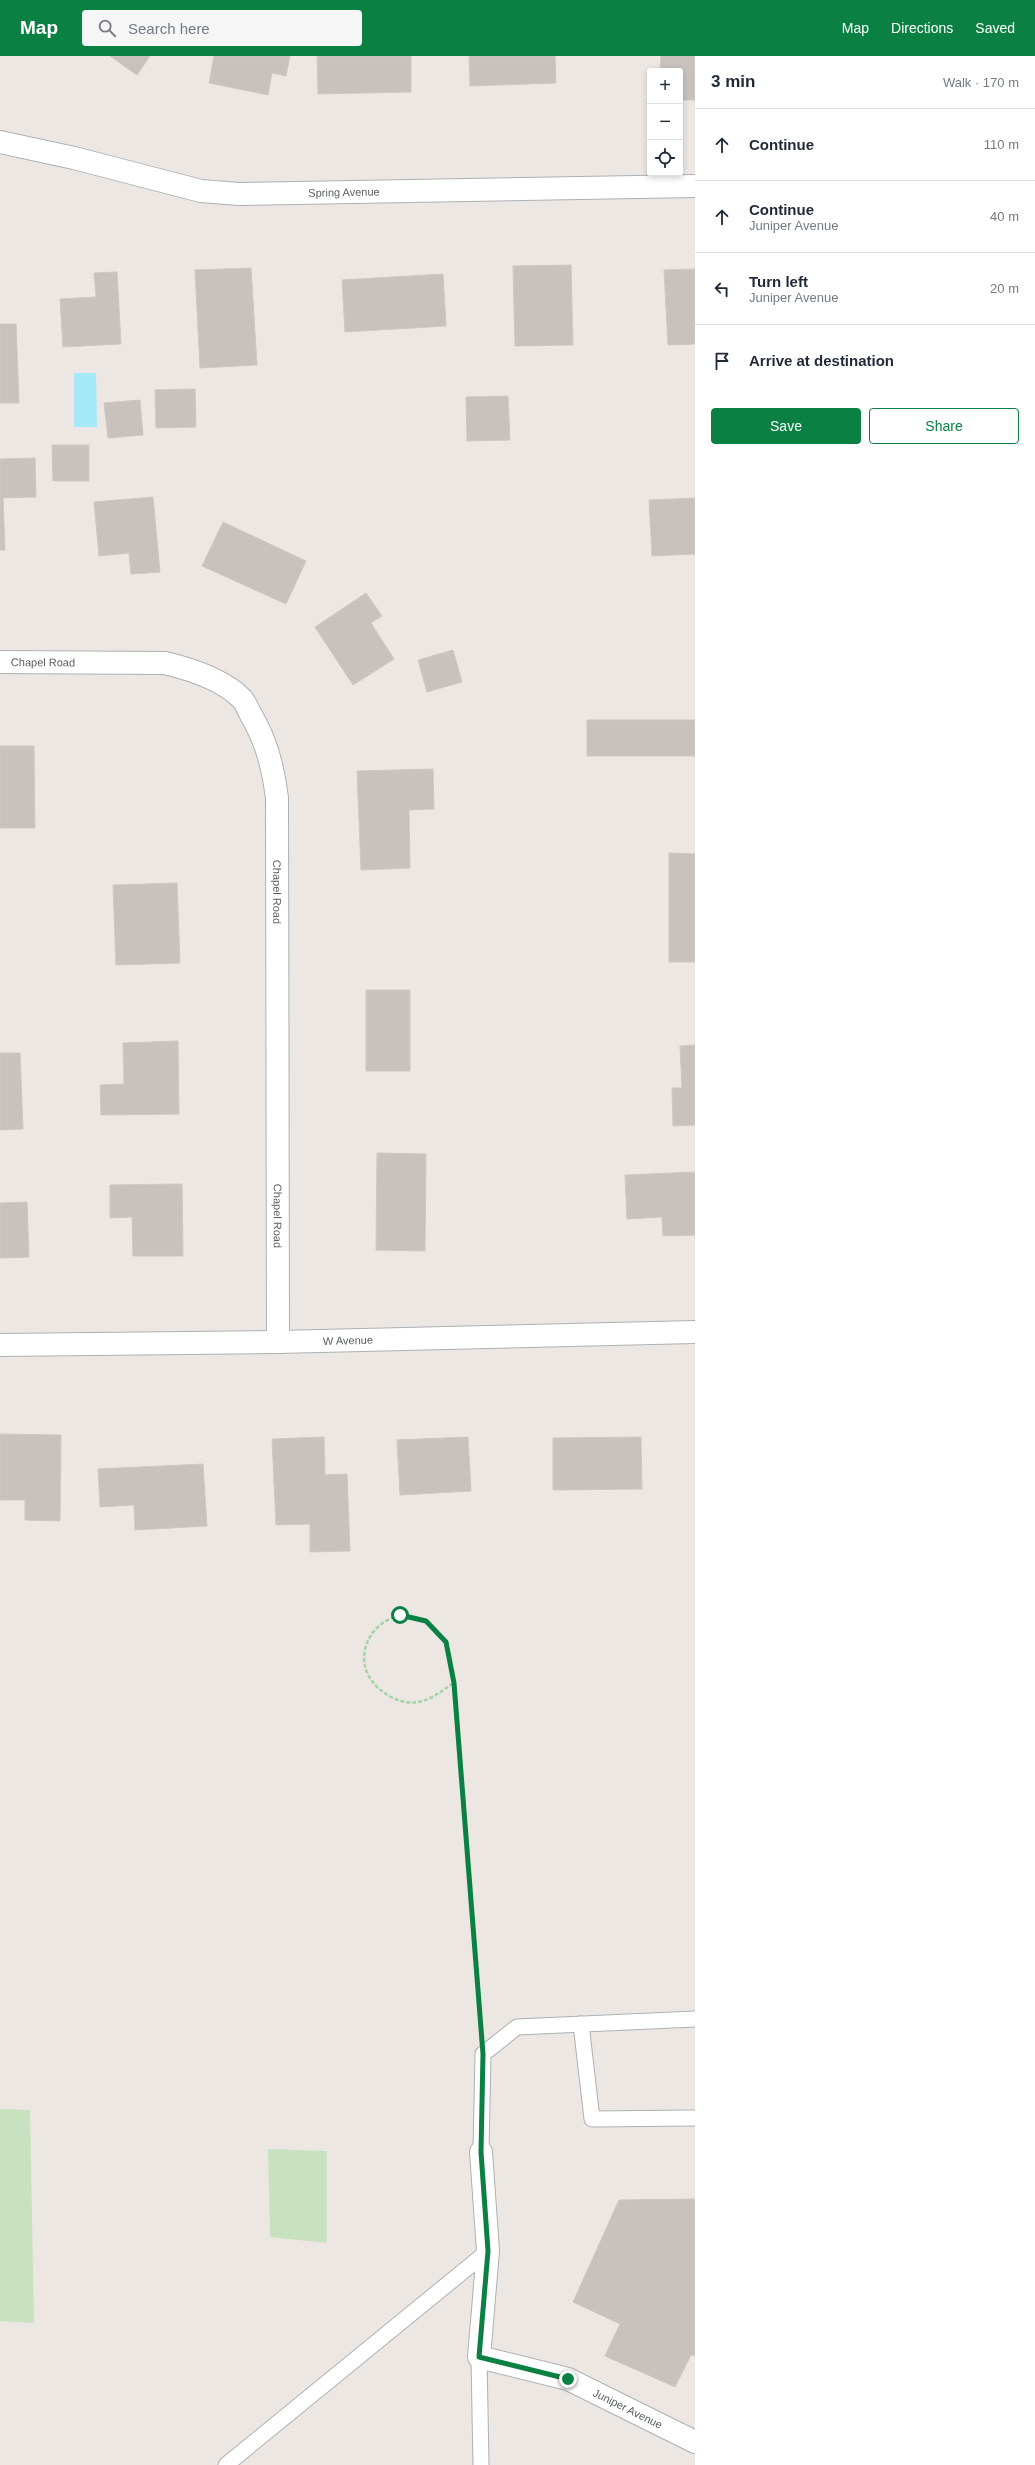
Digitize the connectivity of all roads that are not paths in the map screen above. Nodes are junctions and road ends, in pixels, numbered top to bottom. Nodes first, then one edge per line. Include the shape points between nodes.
1 (0, 142) edge
2 (695, 186) edge
3 (0, 662) edge
4 (695, 1332) edge
5 (278, 1342) junction
6 (0, 1345) edge
7 (695, 2019) edge
8 (581, 2024) junction
9 (695, 2118) edge
10 (481, 2152) joint
11 (488, 2251) junction
12 (479, 2357) junction
13 (695, 2442) edge
14 (226, 2465) edge
15 (481, 2465) edge

1 - 2 street, Spring Avenue via 201,191 239,194
3 - 5 street, Chapel Road via 165,663 189,669 214,680 242,699 262,734 273,765 277,798
4 - 5 street, W Avenue
5 - 6 street, W Avenue
7 - 8 lane
8 - 9 lane via 592,2119
8 - 10 lane via 517,2027 483,2054
10 - 11 street
11 - 12 street
11 - 14 lane
12 - 13 street, Juniper Avenue via 568,2379
12 - 15 lane

